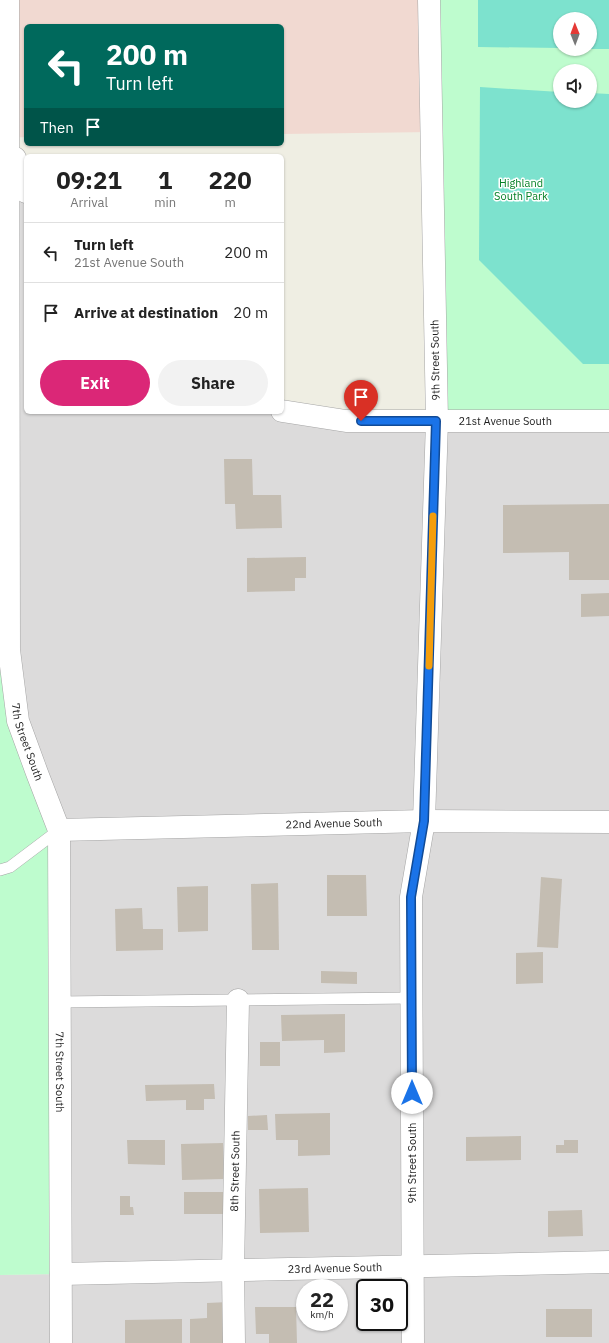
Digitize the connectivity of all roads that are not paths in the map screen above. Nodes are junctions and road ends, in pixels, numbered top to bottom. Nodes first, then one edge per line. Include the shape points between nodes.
1 (8, 0) edge
2 (429, 0) edge
3 (8, 138) junction
4 (24, 186) edge
5 (284, 411) edge
6 (436, 421) junction
7 (609, 421) edge
8 (424, 821) junction
9 (609, 822) edge
10 (59, 830) junction
11 (0, 870) edge
12 (411, 998) junction
13 (238, 1000) junction
14 (60, 1002) junction
15 (609, 1262) edge
16 (412, 1266) junction
17 (233, 1270) junction
18 (61, 1274) junction
19 (61, 1343) edge
20 (234, 1343) edge
21 (413, 1343) edge

1 - 3 street
2 - 6 street, 9th Street South
3 - 4 street
3 - 10 street, 7th Street South via 9,650 18,721
5 - 6 street, 21st Avenue South via 346,420
6 - 7 street, 21st Avenue South
6 - 8 street, 9th Street South
8 - 9 street, 22nd Avenue South
8 - 10 street, 22nd Avenue South
8 - 12 street, 9th Street South via 411,897
10 - 11 lane via 10,867
10 - 14 street, 7th Street South
12 - 13 lane
12 - 16 street, 9th Street South
13 - 14 lane
13 - 17 street, 8th Street South
14 - 18 street, 7th Street South
15 - 16 street, 23rd Avenue South
16 - 17 street, 23rd Avenue South
16 - 21 street, 9th Street South
17 - 18 street, 23rd Avenue South
17 - 20 street, 8th Street South
18 - 19 street, 7th Street South

